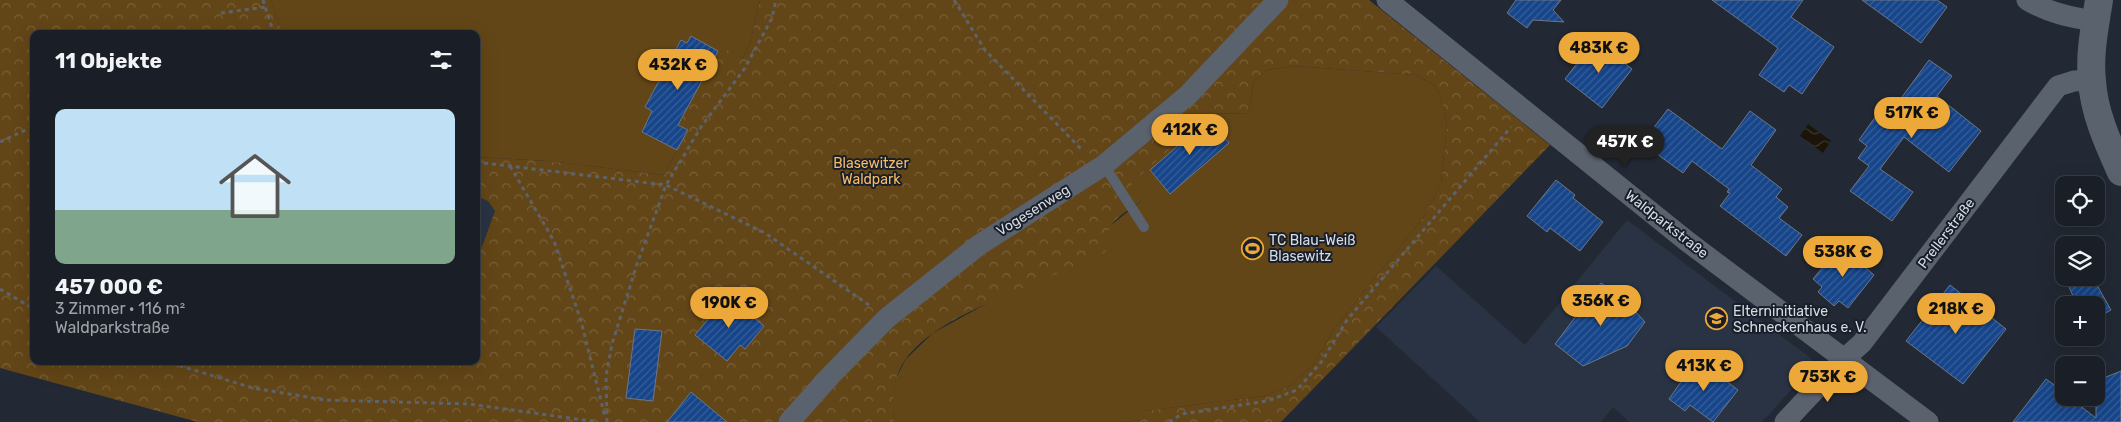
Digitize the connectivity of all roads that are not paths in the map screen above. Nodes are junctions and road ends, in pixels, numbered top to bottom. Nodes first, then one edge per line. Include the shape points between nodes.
1 (1278, 0) edge
2 (1387, 0) edge
3 (2027, 0) edge
4 (2096, 21) edge
5 (2092, 80) junction
6 (1102, 167) junction
7 (2121, 172) edge
8 (1144, 227) dead end
9 (1844, 359) junction
10 (789, 422) edge
11 (1785, 422) edge
12 (1928, 422) edge

1 - 6 street, Vogesenweg via 1188,95
2 - 9 street, Waldparkstraße via 1688,242
3 - 4 street via 2068,17
4 - 5 main road
5 - 7 main road via 2098,113
5 - 9 street, Prellerstraße via 2058,86 1862,343
6 - 8 lane
6 - 10 street, Vogesenweg via 979,245 888,318
9 - 11 street, Prellerstraße
9 - 12 street, Waldparkstraße

